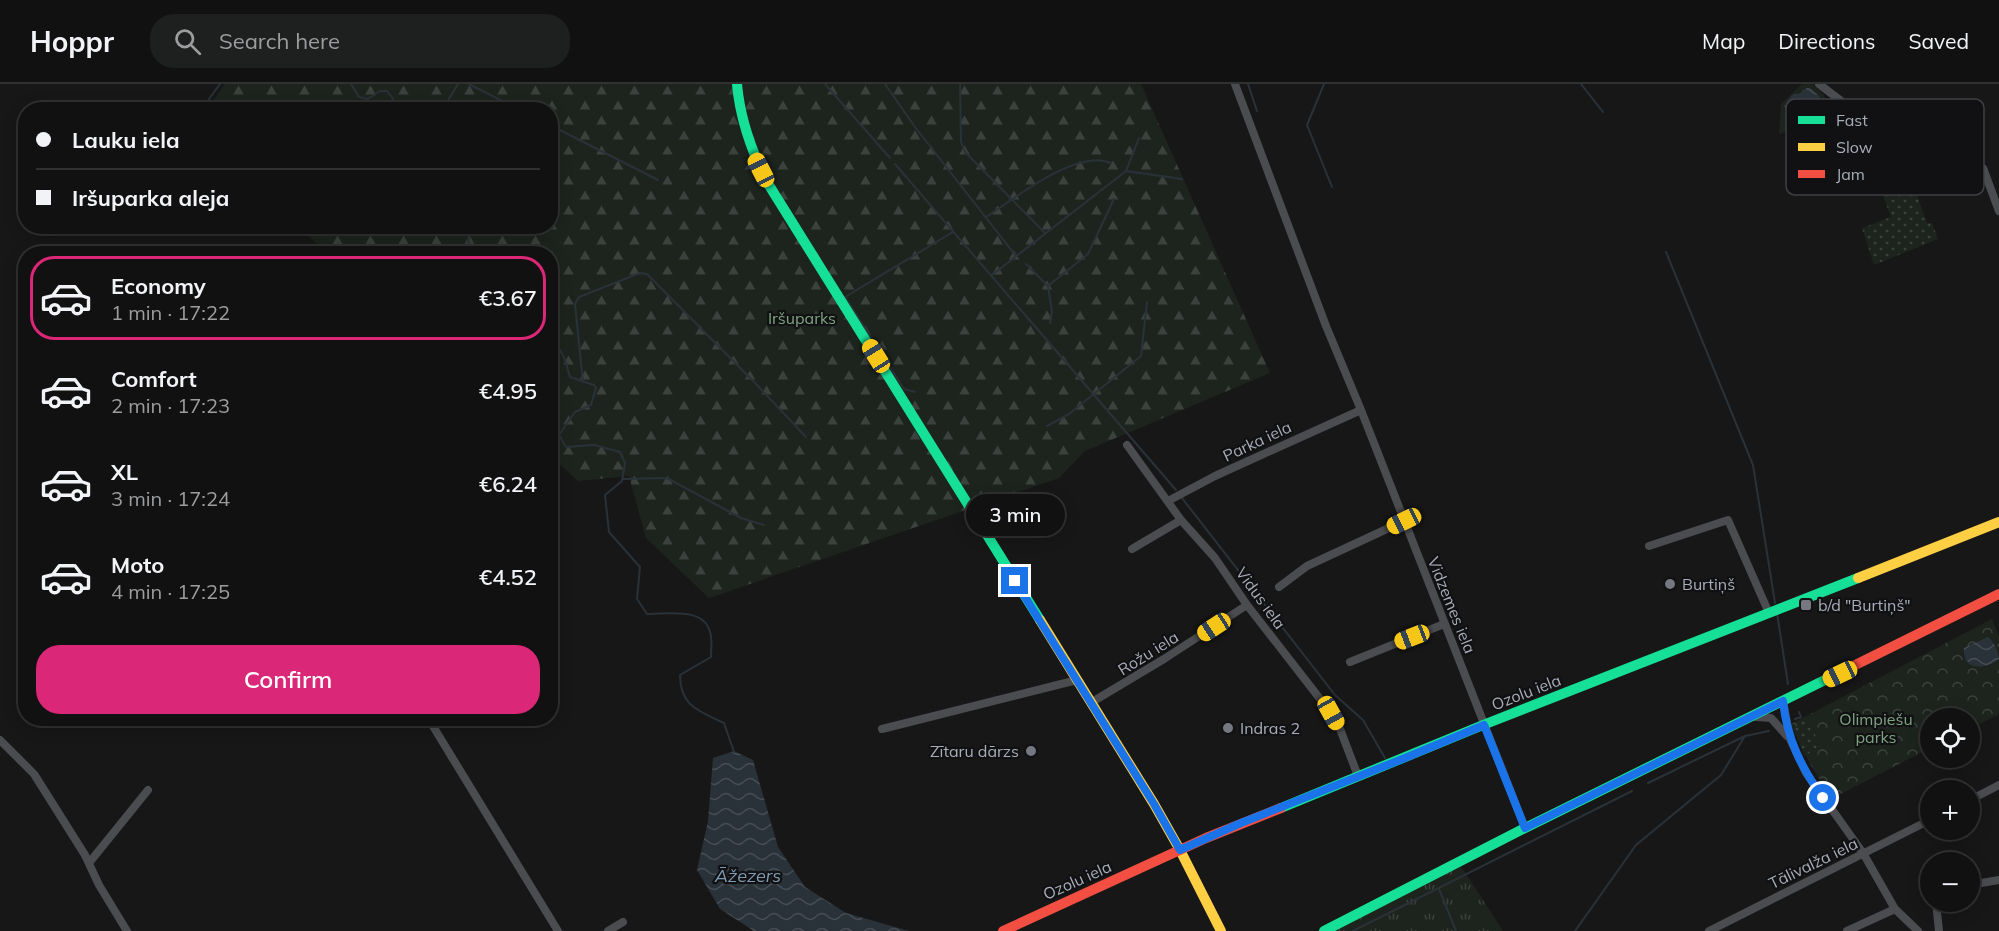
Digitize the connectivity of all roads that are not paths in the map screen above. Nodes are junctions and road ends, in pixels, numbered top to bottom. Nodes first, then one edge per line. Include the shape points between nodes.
1 (737, 84) edge
2 (1235, 84) edge
3 (1820, 84) edge
4 (1840, 99) edge
5 (1984, 171) edge
6 (1999, 211) edge
7 (1361, 410) junction
8 (1127, 445) dead end
9 (1167, 501) junction
10 (1181, 520) junction
11 (1404, 521) junction
12 (1999, 522) edge
13 (1648, 546) dead end
14 (1132, 549) dead end
15 (1279, 587) dead end
16 (1999, 594) edge
17 (1247, 605) junction
18 (1769, 613) junction
19 (1444, 624) junction
20 (1350, 662) dead end
21 (1077, 680) junction
22 (1783, 701) junction
23 (1092, 702) junction
24 (1751, 717) junction
25 (1484, 725) junction
26 (433, 726) edge
27 (882, 729) dead end
28 (1790, 739) junction
29 (0, 740) edge
30 (1358, 776) junction
31 (1999, 785) edge
32 (148, 790) dead end
33 (1980, 795) edge
34 (1920, 824) edge
35 (1525, 828) junction
36 (1180, 850) junction
37 (1863, 853) junction
38 (89, 863) junction
39 (1999, 880) edge
40 (1980, 883) edge
41 (1895, 909) junction
42 (1937, 912) edge
43 (623, 922) dead end
44 (127, 931) edge
45 (558, 931) edge
46 (608, 931) edge
47 (1003, 931) edge
48 (1221, 931) edge
49 (1324, 931) edge
50 (1709, 931) edge
51 (1847, 931) edge
52 (1917, 931) edge
53 (1939, 931) edge

1 - 21 main road via 743,127 767,183
2 - 7 street, Vidzemes iela
3 - 4 street
5 - 6 street
7 - 9 street, Parka iela
7 - 11 street, Vidzemes iela
8 - 9 street, Vidus iela
9 - 10 street, Vidus iela
10 - 14 street
10 - 17 street, Vidus iela via 1215,558
11 - 15 street via 1307,566
11 - 19 street, Vidzemes iela
12 - 18 main road, Ozolu iela
13 - 18 street via 1728,520
16 - 22 main road
17 - 23 street, Rožu iela
17 - 30 street, Vidus iela via 1331,713
18 - 25 main road, Ozolu iela
19 - 20 street
19 - 25 street, Vidzemes iela
21 - 23 main road
21 - 27 street
22 - 24 main road
22 - 28 street
23 - 36 main road
24 - 28 street via 1771,718
24 - 35 main road
25 - 30 main road, Ozolu iela
25 - 35 street, Vidzemes iela
26 - 45 street
28 - 37 street via 1806,773
29 - 38 street via 34,774
30 - 36 main road, Ozolu iela
31 - 33 street
32 - 38 street
34 - 37 street, Tālivalža iela
35 - 49 main road
36 - 47 main road, Ozolu iela
36 - 48 main road
37 - 41 street
37 - 50 street, Tālivalža iela
38 - 44 street
39 - 40 street
41 - 51 street
41 - 52 street
42 - 53 street
43 - 46 street

